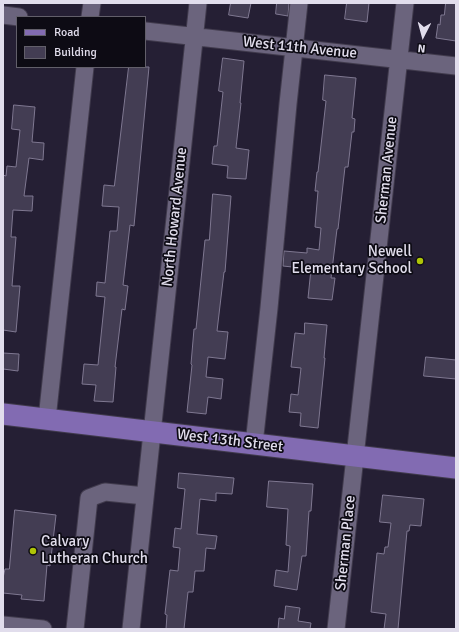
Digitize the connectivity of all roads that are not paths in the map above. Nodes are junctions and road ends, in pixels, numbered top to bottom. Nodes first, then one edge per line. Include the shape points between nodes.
1 (92, 3) edge
2 (198, 3) edge
3 (299, 3) edge
4 (405, 3) edge
5 (3, 15) edge
6 (90, 16) edge
7 (16, 17) edge
8 (146, 31) edge
9 (194, 36) junction
10 (294, 48) junction
11 (399, 59) junction
12 (456, 66) edge
13 (85, 68) edge
14 (3, 414) edge
15 (47, 419) junction
16 (152, 432) junction
17 (254, 444) junction
18 (356, 456) junction
19 (456, 468) edge
20 (145, 496) junction
21 (3, 624) edge
22 (43, 629) edge
23 (75, 629) edge
24 (131, 629) edge
25 (336, 629) edge

1 - 6 street
2 - 9 street, North Howard Avenue
3 - 10 street
4 - 11 street, Sherman Avenue
5 - 7 street
8 - 9 street, West 11th Avenue
9 - 10 street, West 11th Avenue
9 - 16 street, North Howard Avenue
10 - 11 street, West 11th Avenue
10 - 17 street
11 - 12 street, West 11th Avenue
11 - 18 street, Sherman Avenue
13 - 15 street
14 - 15 main road, West 13th Street
15 - 16 main road, West 13th Street
16 - 17 main road, West 13th Street
16 - 20 street, North Howard Avenue
17 - 18 main road, West 13th Street
18 - 19 main road, West 13th Street
18 - 25 street, Sherman Place
20 - 23 street via 105,492 89,498
20 - 24 street, North Howard Avenue
21 - 22 street

